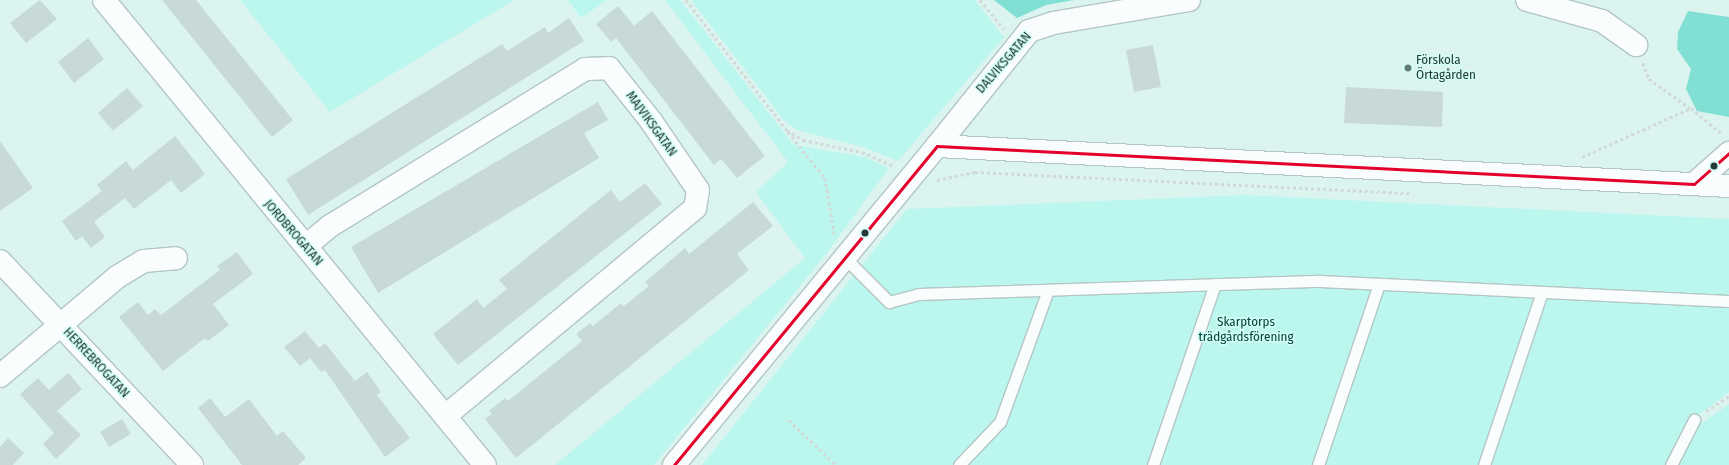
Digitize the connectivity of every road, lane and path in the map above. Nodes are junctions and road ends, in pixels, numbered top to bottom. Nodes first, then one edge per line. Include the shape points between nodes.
1 (104, 0) edge
2 (686, 0) edge
3 (980, 0) edge
4 (1189, 0) edge
5 (1527, 0) edge
6 (1636, 45) joint
7 (1017, 46) junction
8 (1691, 108) junction
9 (787, 130) junction
10 (936, 146) junction
11 (1728, 146) edge
12 (1578, 159) dead end
13 (890, 163) dead end
14 (933, 182) dead end
15 (1694, 184) junction
16 (1729, 186) edge
17 (1414, 193) dead end
18 (306, 246) junction
19 (844, 257) junction
20 (176, 258) dead end
21 (0, 261) edge
22 (1215, 284) junction
23 (1379, 284) junction
24 (1048, 290) junction
25 (1542, 292) junction
26 (1729, 302) edge
27 (59, 323) junction
28 (0, 376) edge
29 (1729, 396) edge
30 (445, 416) junction
31 (789, 420) dead end
32 (1694, 420) joint
33 (192, 465) edge
34 (485, 465) edge
35 (674, 465) edge
36 (836, 465) edge
37 (959, 465) edge
38 (1153, 465) edge
39 (1318, 465) edge
40 (1484, 465) edge
41 (1671, 465) edge

1 - 18 street, JORDBROGATAN
2 - 9 path
3 - 7 path
4 - 7 street, DALVIKSGATAN via 1053,23 1029,32
5 - 6 street via 1602,21
6 - 8 path via 1649,79
7 - 10 street, DALVIKSGATAN
8 - 11 path
8 - 12 path
9 - 13 path via 803,140 862,152
9 - 19 path via 825,178 836,245
10 - 15 street
10 - 19 street, DALVIKSGATAN
11 - 15 street
14 - 17 path via 975,172
15 - 16 street
18 - 30 street, JORDBROGATAN
18 - 30 street, MAJVIKSGATAN via 330,226 586,69 609,68 651,121 698,190 695,208
19 - 24 lane via 889,302 919,294
19 - 35 street, DALVIKSGATAN
20 - 27 street via 144,261 117,277
21 - 27 street, HERREBROGATAN
22 - 23 lane via 1320,281
22 - 24 lane
22 - 38 lane
23 - 25 lane
23 - 39 lane
24 - 37 lane via 1000,422
25 - 26 lane
25 - 40 lane
27 - 28 street
27 - 33 street, HERREBROGATAN
29 - 32 path
30 - 34 street, JORDBROGATAN
31 - 36 path
32 - 41 lane

